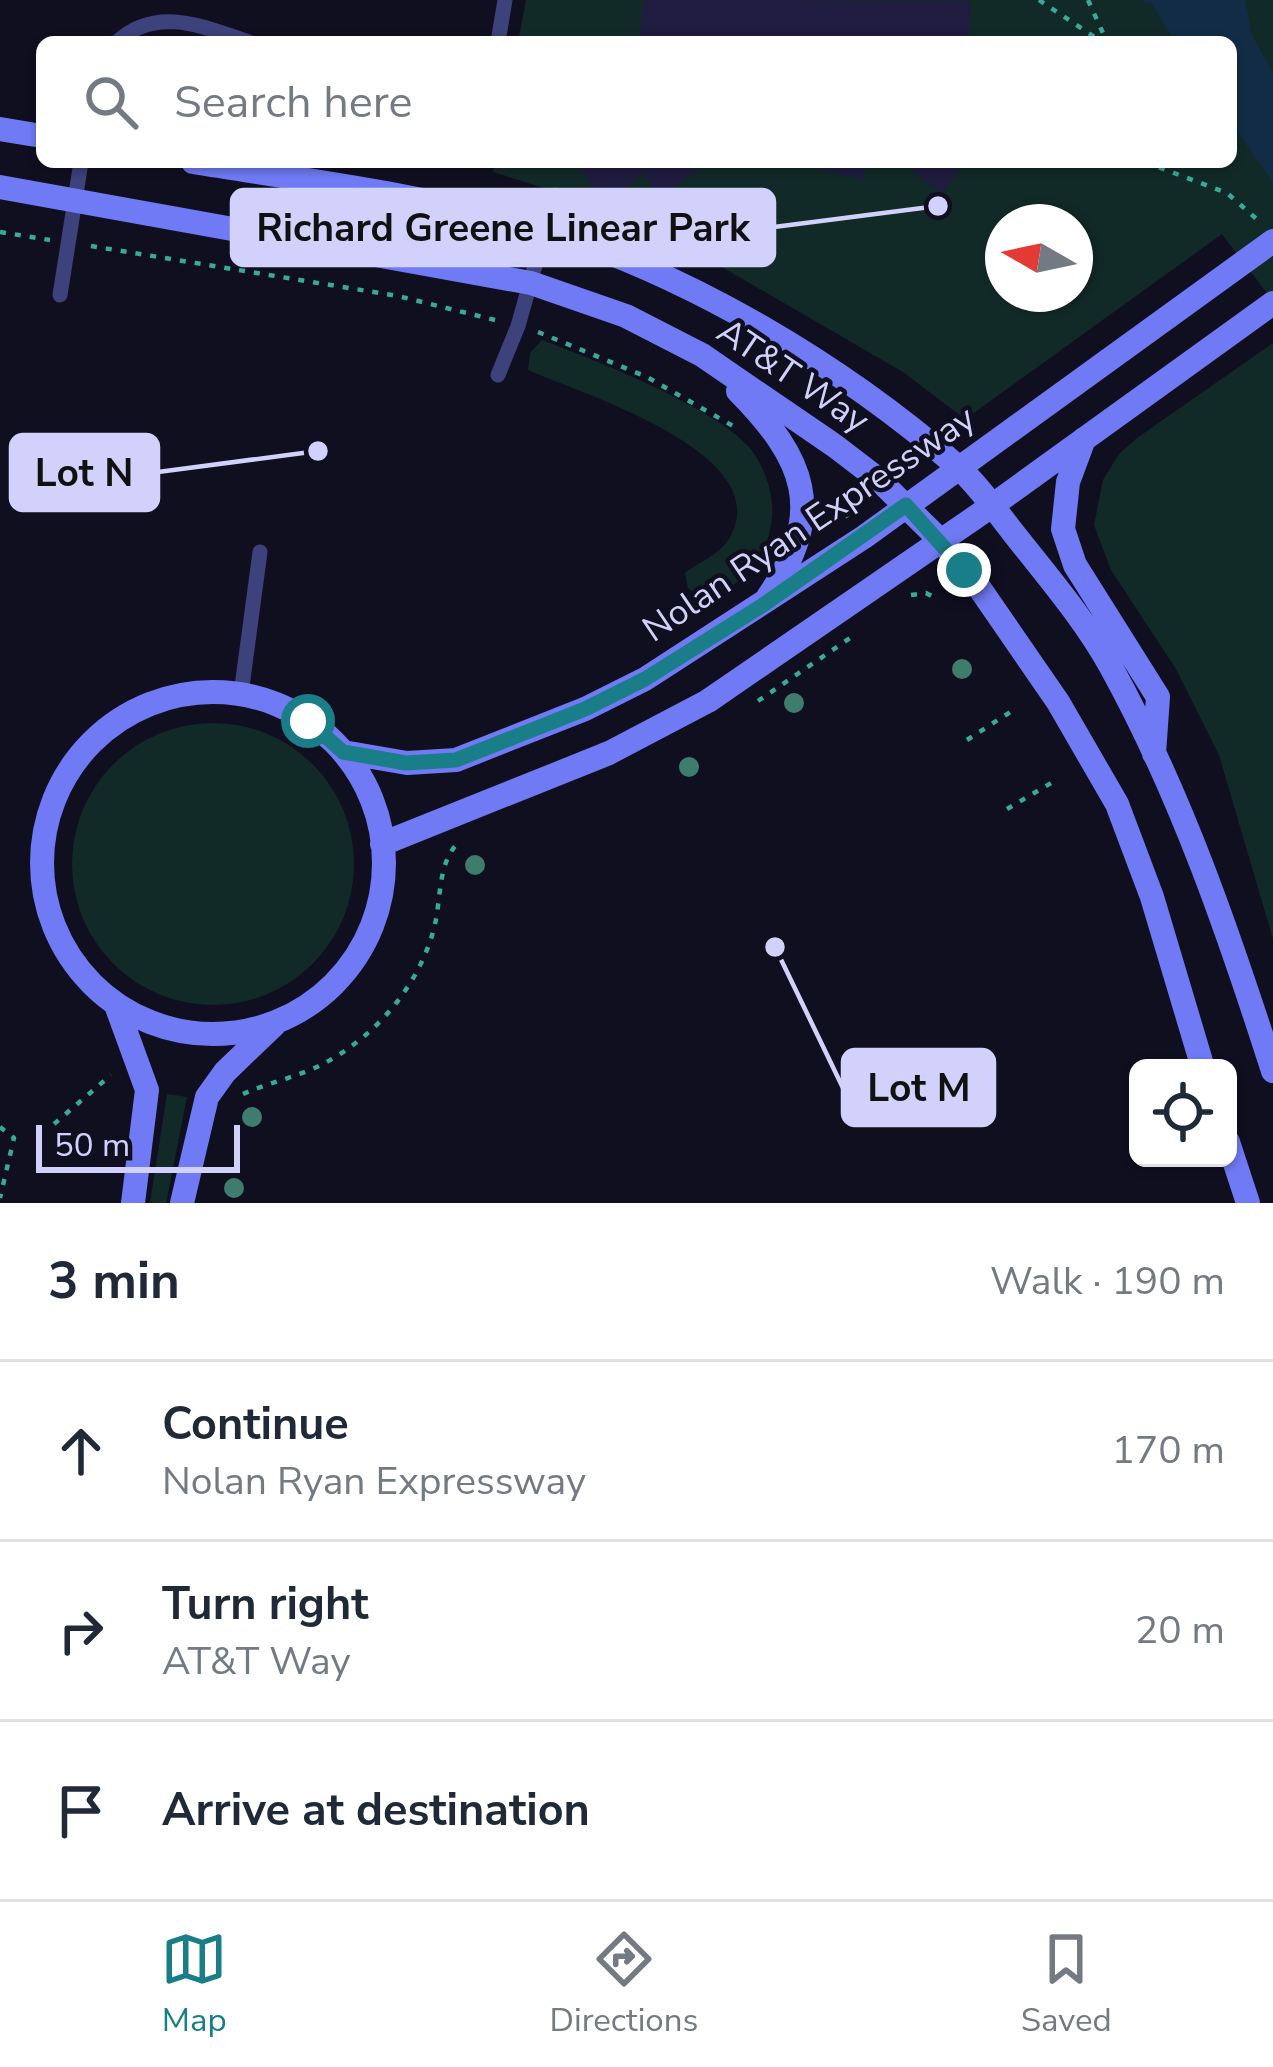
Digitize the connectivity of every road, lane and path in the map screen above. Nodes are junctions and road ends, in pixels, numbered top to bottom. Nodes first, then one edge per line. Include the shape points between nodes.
1 (505, 0) edge
2 (1039, 0) edge
3 (1088, 0) edge
4 (126, 36) edge
5 (230, 36) edge
6 (499, 36) edge
7 (1095, 36) edge
8 (1102, 36) edge
9 (0, 129) edge
10 (36, 135) edge
11 (80, 168) edge
12 (229, 168) edge
13 (1160, 168) edge
14 (0, 187) edge
15 (555, 195) dead end
16 (75, 199) junction
17 (545, 230) junction
18 (0, 232) edge
19 (1269, 235) edge
20 (35, 238) dead end
21 (104, 248) dead end
22 (531, 283) junction
23 (60, 295) dead end
24 (1273, 303) edge
25 (483, 316) dead end
26 (549, 335) dead end
27 (702, 355) junction
28 (498, 376) dead end
29 (747, 436) dead end
30 (1084, 439) junction
31 (959, 468) junction
32 (878, 479) junction
33 (906, 505) junction
34 (993, 505) junction
35 (843, 511) dead end
36 (941, 541) junction
37 (260, 552) dead end
38 (902, 600) dead end
39 (939, 600) dead end
40 (763, 605) junction
41 (866, 626) dead end
42 (242, 694) junction
43 (757, 701) dead end
44 (1016, 709) dead end
45 (967, 740) dead end
46 (343, 752) junction
47 (1154, 756) junction
48 (1058, 779) dead end
49 (1007, 809) dead end
50 (462, 839) dead end
51 (382, 844) junction
52 (116, 1005) junction
53 (277, 1022) junction
54 (1200, 1059) edge
55 (1273, 1072) edge
56 (111, 1075) dead end
57 (237, 1099) dead end
58 (54, 1124) dead end
59 (0, 1127) edge
60 (1236, 1167) edge
61 (0, 1198) edge
62 (133, 1203) edge
63 (182, 1203) edge
64 (1248, 1203) edge

1 - 6 lane
2 - 7 path
3 - 8 path
4 - 5 lane via 178,20
9 - 10 main road
11 - 16 lane
12 - 17 main road, AT&T Way
13 - 19 path via 1227,193
14 - 16 main road, AT&T Way
15 - 17 lane
16 - 22 main road, AT&T Way
16 - 23 lane
17 - 22 lane
17 - 31 main road, AT&T Way via 774,335
18 - 20 path
19 - 31 main road, Nolan Ryan Expressway via 1245,261
21 - 25 path
22 - 27 main road, AT&T Way via 626,316
22 - 28 lane
24 - 30 main road
26 - 29 path via 647,376
27 - 32 main road, AT&T Way
27 - 40 main road via 773,426 800,476 794,548
30 - 34 main road
30 - 47 main road via 1063,529 1076,565 1158,697
31 - 33 main road, Nolan Ryan Expressway
31 - 34 main road, AT&T Way
32 - 33 main road, AT&T Way
32 - 35 path
33 - 36 main road, AT&T Way
33 - 40 main road, Nolan Ryan Expressway
34 - 36 main road
34 - 47 main road, AT&T Way via 1110,664
36 - 51 main road via 661,728
36 - 54 main road, AT&T Way via 1058,702 1117,804
37 - 42 lane
38 - 39 path via 918,593
40 - 46 main road, Nolan Ryan Expressway via 645,679 456,760 406,763
41 - 43 path
42 - 46 main road via 308,721
42 - 52 main road via 186,694 134,712 89,745 57,794 43,852 48,911 74,964
44 - 45 path
46 - 51 main road via 370,795
47 - 55 main road, AT&T Way
48 - 49 path
50 - 57 path via 448,856 423,959 392,1009 336,1057
51 - 53 main road via 380,898 361,950 326,992
52 - 53 main road via 197,1034
52 - 62 main road via 147,1090
53 - 63 main road via 207,1096
56 - 58 path
59 - 61 path via 14,1138
60 - 64 main road

